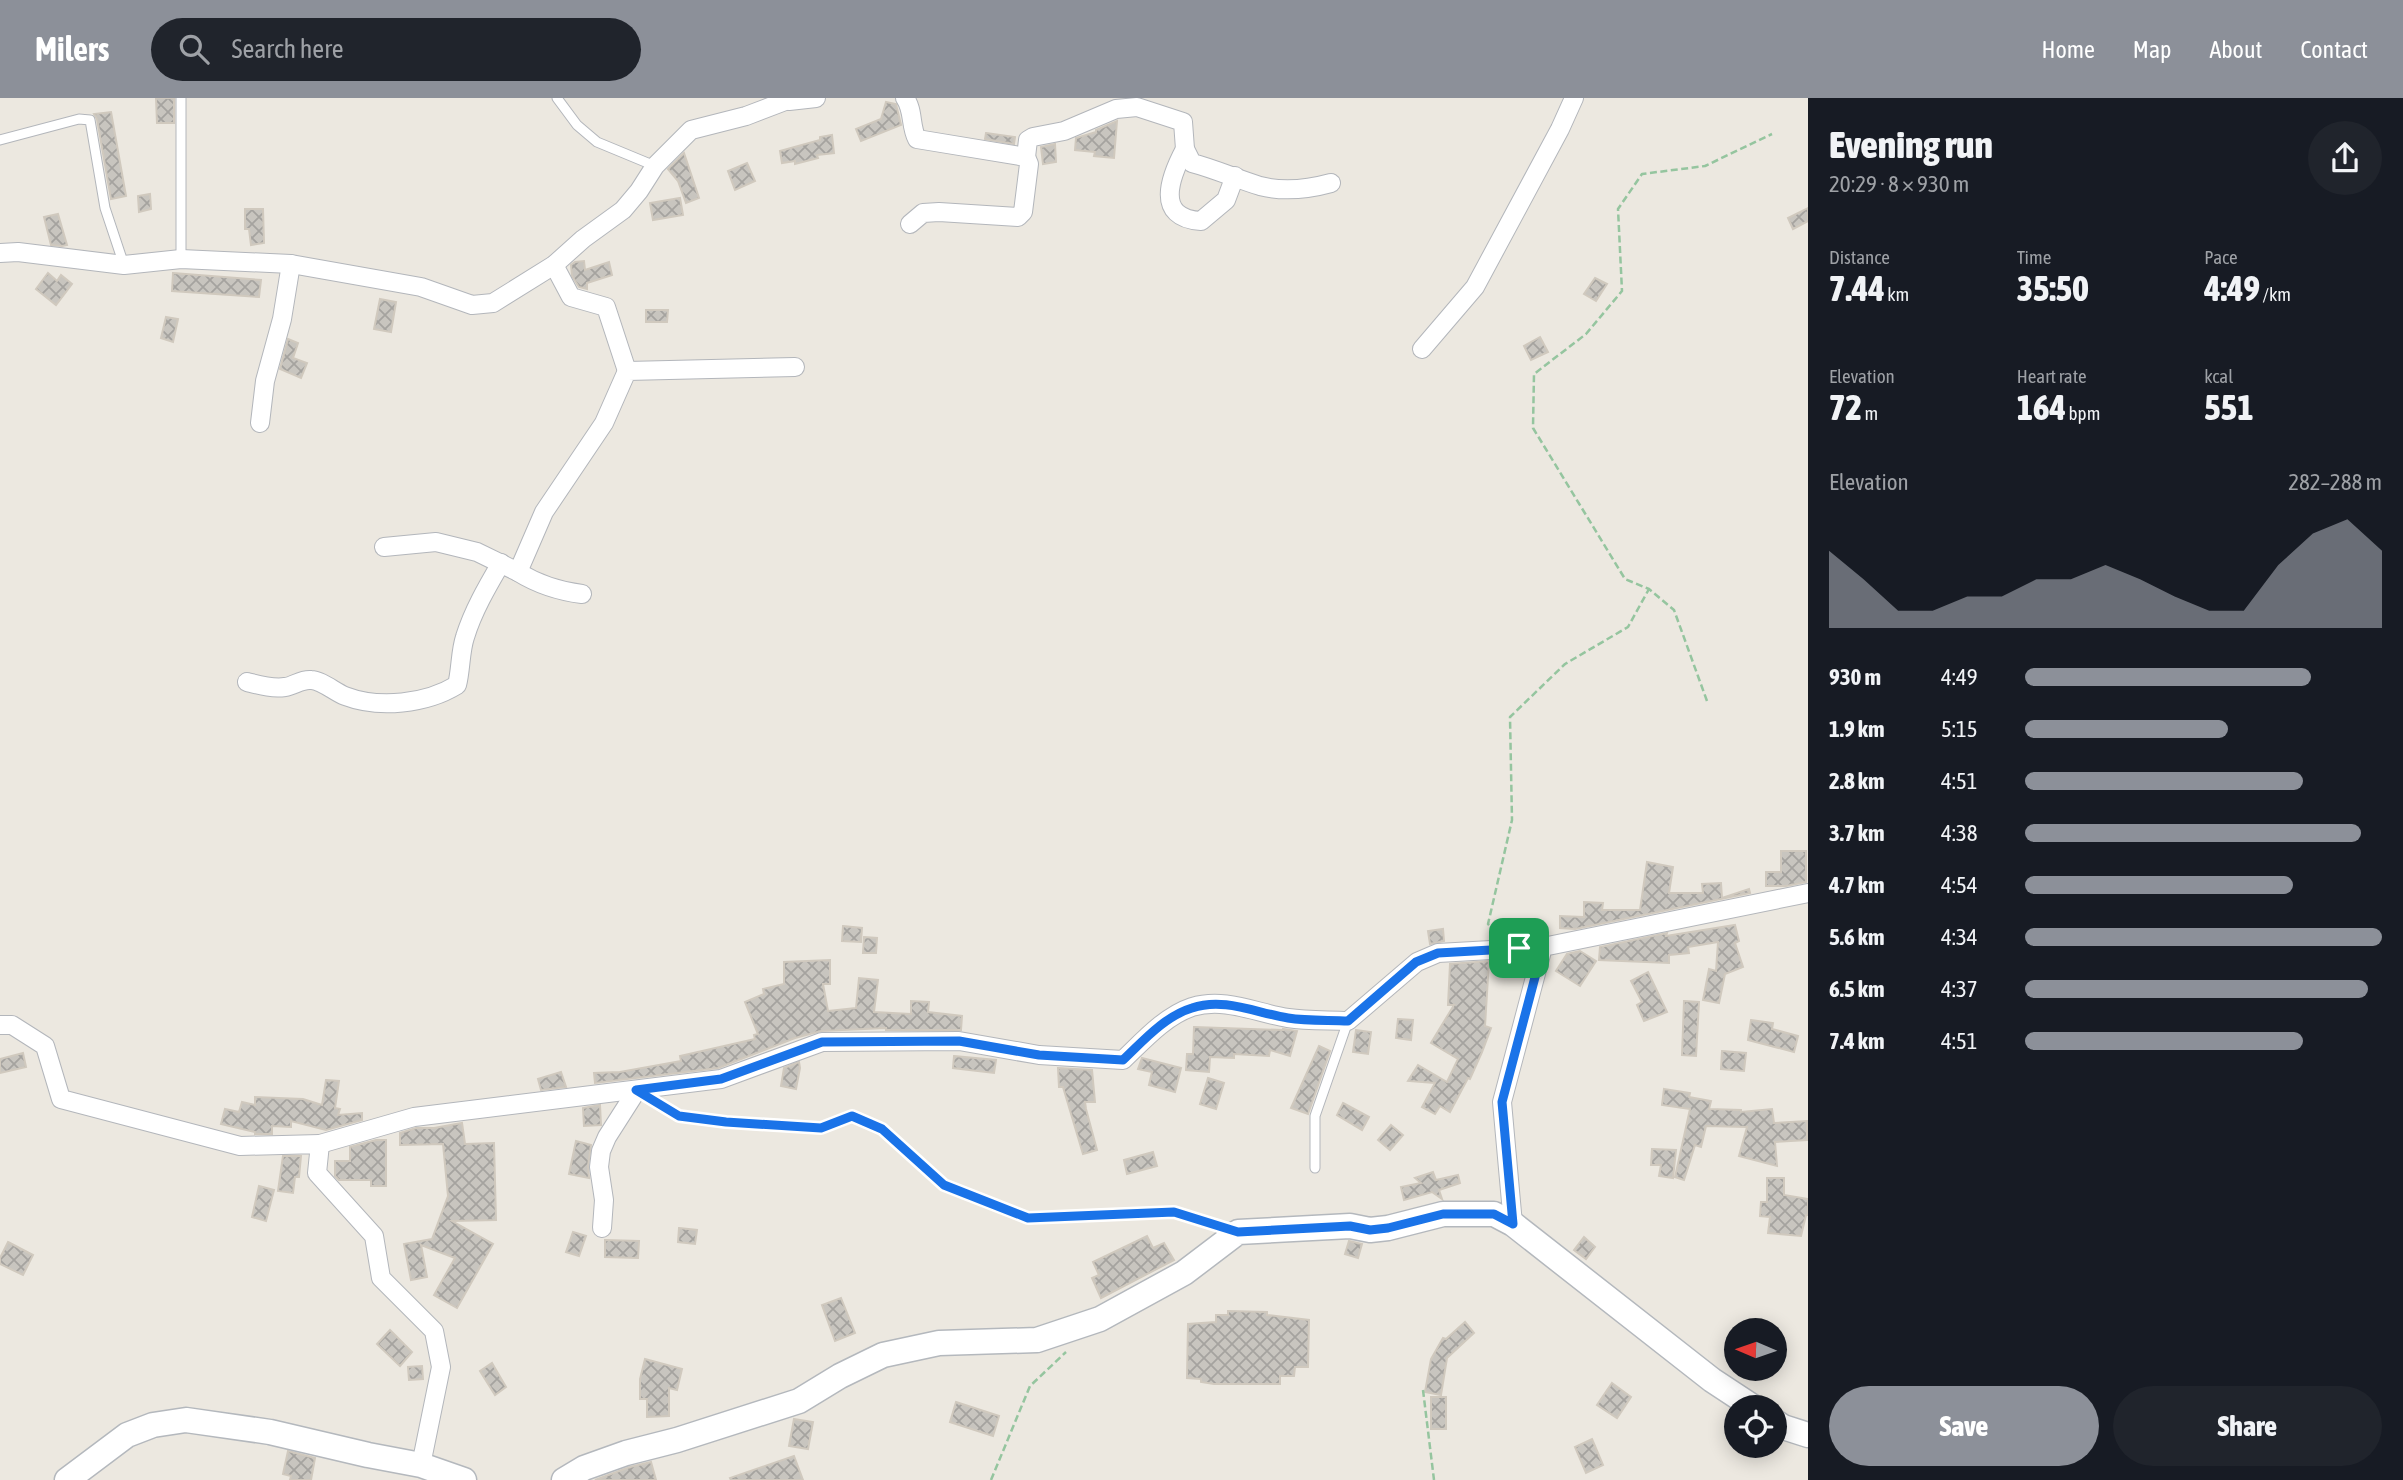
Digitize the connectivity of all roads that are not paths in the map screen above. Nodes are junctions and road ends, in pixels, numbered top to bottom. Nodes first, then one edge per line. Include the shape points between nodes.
1 (181, 98) edge
2 (557, 98) edge
3 (816, 98) edge
4 (905, 98) edge
5 (1574, 98) edge
6 (791, 99) edge
7 (0, 140) edge
8 (1185, 149) junction
9 (1026, 157) junction
10 (655, 166) junction
11 (1235, 176) junction
12 (1331, 183) dead end
13 (910, 225) dead end
14 (0, 253) edge
15 (181, 258) junction
16 (292, 264) junction
17 (124, 265) junction
18 (554, 265) junction
19 (1422, 349) dead end
20 (795, 367) dead end
21 (627, 370) junction
22 (260, 423) dead end
23 (384, 547) dead end
24 (501, 563) junction
25 (518, 572) junction
26 (582, 594) dead end
27 (247, 682) dead end
28 (1808, 893) edge
29 (1543, 947) junction
30 (1348, 1021) junction
31 (0, 1026) edge
32 (636, 1090) junction
33 (320, 1144) junction
34 (1315, 1168) dead end
35 (1513, 1224) junction
36 (602, 1228) dead end
37 (1238, 1232) junction
38 (1735, 1395) edge
39 (1787, 1428) edge
40 (1808, 1435) edge
41 (421, 1465) junction
42 (67, 1480) edge
43 (464, 1480) edge
44 (564, 1480) edge

1 - 15 lane
2 - 10 lane via 597,142
3 - 6 street
4 - 9 street via 917,139
5 - 19 street via 1475,287
6 - 10 street via 691,131
7 - 17 lane via 90,120 105,208
8 - 9 street via 1183,122 1137,107 1033,137 1028,140
8 - 11 street via 1192,163
8 - 11 street via 1174,170 1168,198 1177,214 1201,221 1226,200
9 - 13 street via 1028,177 1018,218 923,213
10 - 18 street via 623,210
11 - 12 street via 1262,187 1306,190
14 - 17 street
15 - 16 street
15 - 17 street
16 - 18 street via 421,287 472,305 493,303
16 - 22 street
18 - 21 street via 571,297 606,307
20 - 21 street
21 - 25 street via 604,423 544,512
23 - 24 street via 436,542
24 - 25 street
24 - 27 street via 464,639 457,685 443,694 397,702 359,702 314,680 286,687
25 - 26 street via 559,591
28 - 29 street
29 - 30 street via 1438,953 1416,962
29 - 35 street via 1502,1102
30 - 32 street via 1288,1018 1211,1003 1189,1008 1160,1026 1123,1060 1039,1055 959,1041 822,1042 721,1079
30 - 34 lane via 1315,1116
31 - 33 street via 12,1025 45,1046 61,1099 240,1146
32 - 33 street via 414,1117
32 - 36 street via 601,1151
32 - 37 lane via 679,1116 726,1122 821,1128 852,1116 882,1129 944,1185 1028,1218 1174,1212
33 - 41 street via 317,1172 374,1236 381,1278 434,1331 442,1367
35 - 37 street via 1494,1214 1443,1214 1370,1230 1350,1226
35 - 38 street
37 - 44 street via 1185,1273 1100,1319 1037,1340 939,1343 883,1355 799,1401 626,1453
39 - 40 street
41 - 42 street via 270,1432 187,1420 127,1435
41 - 43 street

